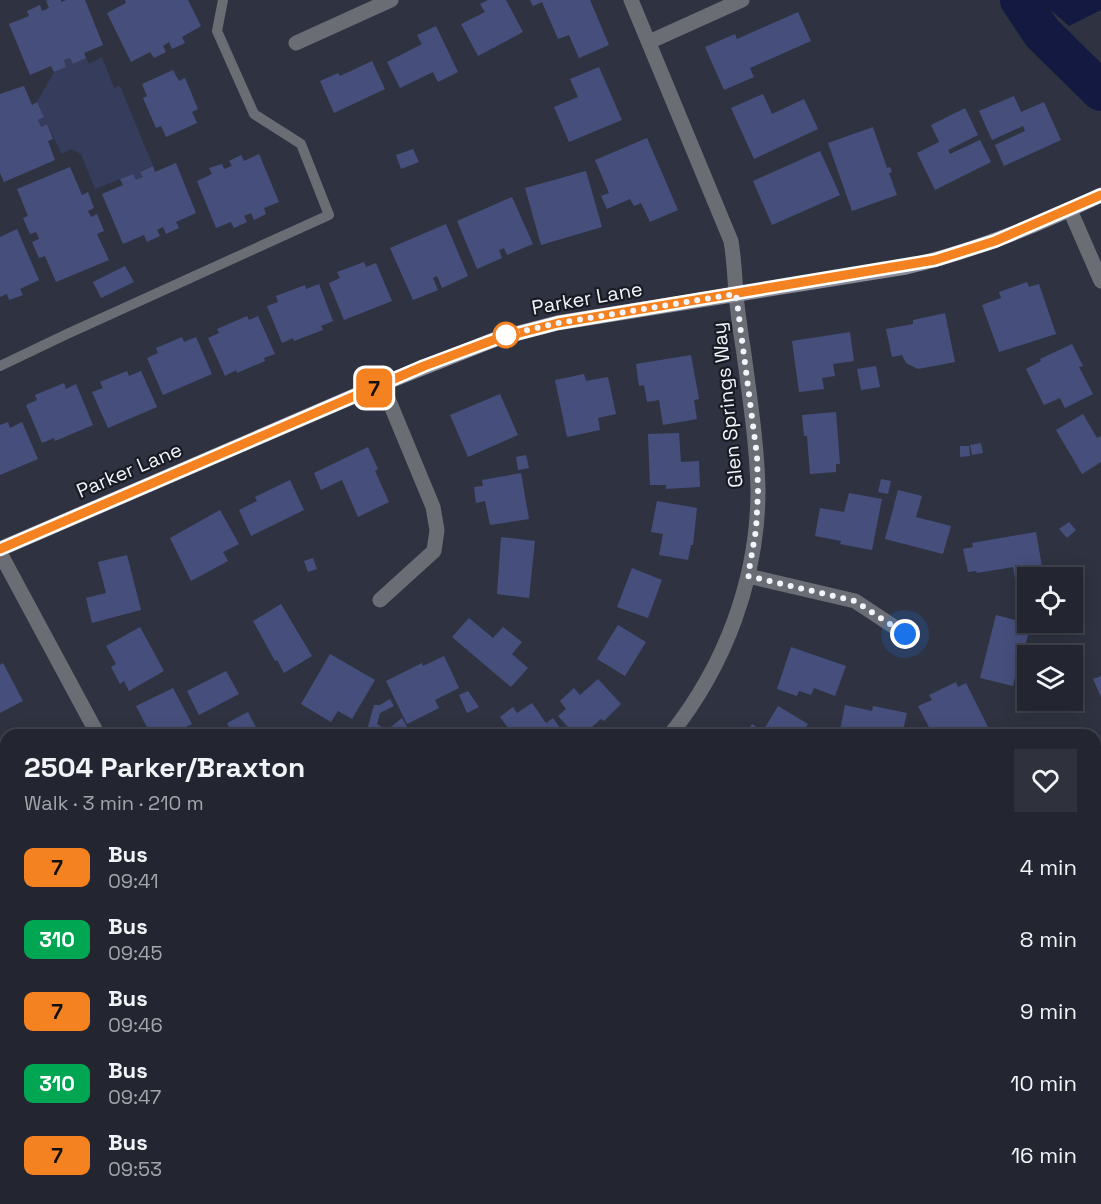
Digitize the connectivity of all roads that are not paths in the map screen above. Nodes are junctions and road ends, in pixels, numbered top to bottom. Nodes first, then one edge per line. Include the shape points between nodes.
1 (222, 0) edge
2 (391, 0) edge
3 (631, 0) edge
4 (742, 0) edge
5 (649, 42) junction
6 (296, 43) dead end
7 (1101, 195) edge
8 (1070, 210) junction
9 (1101, 281) edge
10 (736, 294) junction
11 (0, 366) edge
12 (382, 384) junction
13 (0, 551) edge
14 (748, 576) junction
15 (380, 600) dead end
16 (905, 634) dead end
17 (95, 729) edge
18 (674, 729) edge

1 - 11 lane via 217,31 254,114 301,144 329,215
2 - 6 street
3 - 5 street, Glen Springs Way
4 - 5 street
5 - 10 street, Glen Springs Way via 731,241
7 - 8 street, Parker Lane
8 - 9 street
8 - 10 street, Parker Lane via 995,241 935,260
10 - 12 street, Parker Lane via 526,330 469,348
10 - 14 street, Glen Springs Way via 757,456 756,530
12 - 13 street, Parker Lane
12 - 15 street via 434,507 437,530 434,551
13 - 17 street
14 - 16 street via 855,601
14 - 18 street, Glen Springs Way via 712,672

